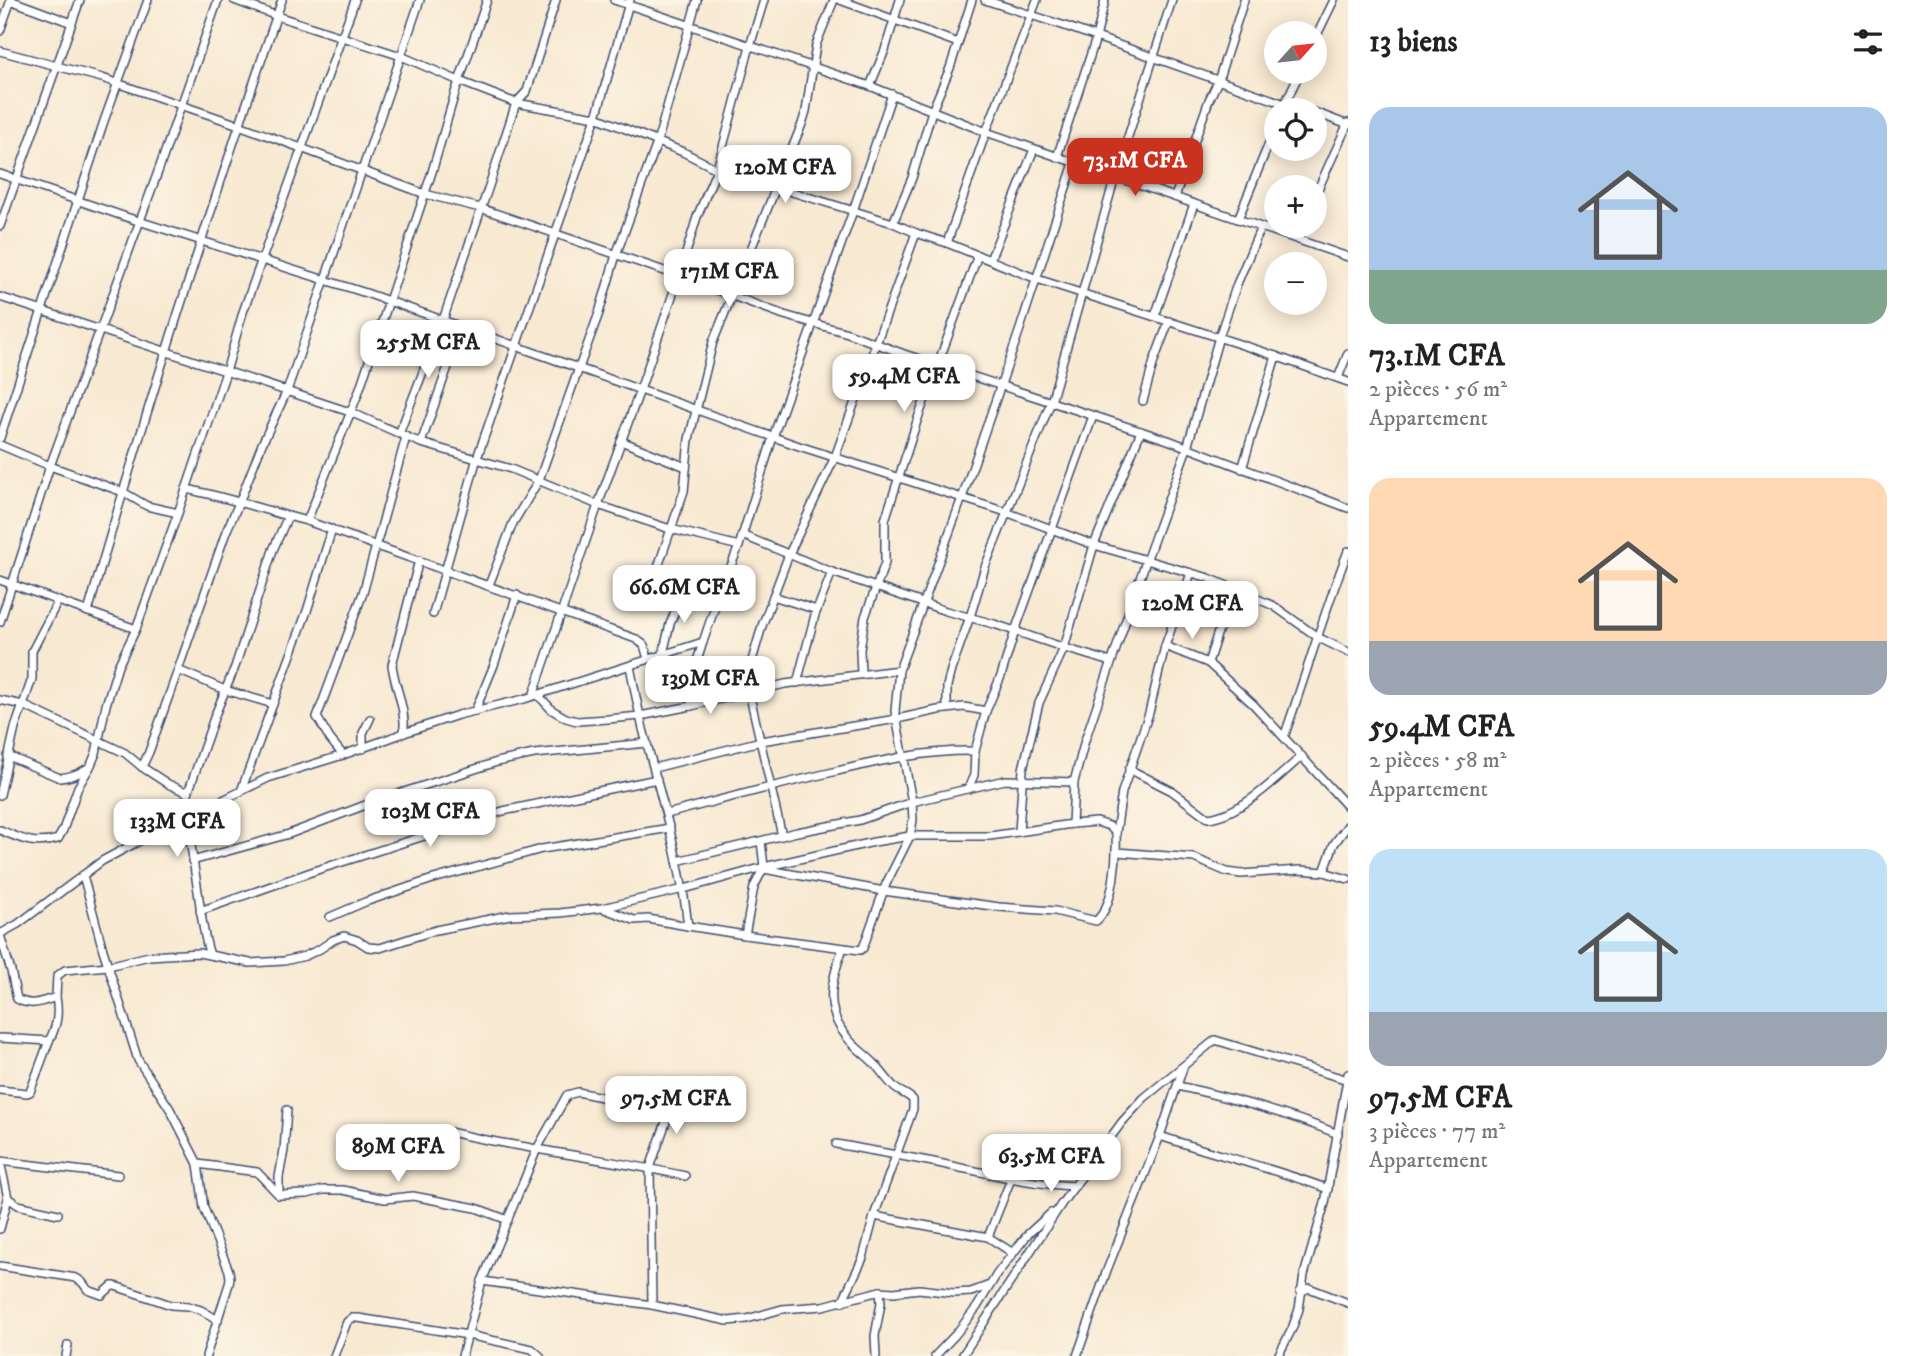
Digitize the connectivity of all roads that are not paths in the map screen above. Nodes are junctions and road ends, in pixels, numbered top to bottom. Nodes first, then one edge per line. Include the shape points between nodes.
1 (10, 0) edge
2 (80, 0) edge
3 (148, 0) edge
4 (218, 0) edge
5 (233, 0) edge
6 (282, 0) edge
7 (355, 0) edge
8 (420, 0) edge
9 (487, 0) edge
10 (556, 0) edge
11 (614, 0) edge
12 (697, 0) edge
13 (764, 0) edge
14 (834, 0) edge
15 (840, 0) edge
16 (900, 0) edge
17 (972, 0) edge
18 (985, 0) edge
19 (1037, 0) edge
20 (1105, 0) edge
21 (1172, 0) edge
22 (1244, 0) edge
23 (1334, 0) edge
24 (629, 3) edge
25 (1031, 15) junction
26 (277, 16) junction
27 (894, 19) junction
28 (1324, 21) edge
29 (72, 23) junction
30 (690, 25) junction
31 (0, 31) edge
32 (342, 37) junction
33 (1096, 37) junction
34 (958, 43) junction
35 (750, 46) junction
36 (0, 51) edge
37 (401, 56) junction
38 (1154, 58) junction
39 (57, 67) junction
40 (812, 67) junction
41 (459, 81) junction
42 (1218, 81) junction
43 (118, 85) junction
44 (870, 86) junction
45 (892, 94) junction
46 (1264, 99) edge
47 (516, 103) junction
48 (181, 106) junction
49 (932, 111) junction
50 (596, 117) junction
51 (1327, 117) edge
52 (1348, 124) edge
53 (239, 125) junction
54 (986, 132) junction
55 (656, 143) junction
56 (302, 149) junction
57 (1034, 149) junction
58 (1264, 155) edge
59 (1057, 157) junction
60 (1074, 163) junction
61 (717, 169) junction
62 (362, 171) junction
63 (0, 174) edge
64 (1325, 175) edge
65 (1115, 177) junction
66 (16, 179) junction
67 (775, 187) junction
68 (425, 194) junction
69 (1175, 197) junction
70 (79, 200) junction
71 (1194, 204) junction
72 (480, 208) junction
73 (853, 211) junction
74 (1238, 219) junction
75 (139, 221) junction
76 (0, 223) edge
77 (893, 223) junction
78 (1261, 227) junction
79 (916, 233) junction
80 (555, 234) junction
81 (1297, 239) joint
82 (201, 241) junction
83 (947, 243) junction
84 (616, 254) junction
85 (978, 255) junction
86 (1348, 257) edge
87 (262, 259) junction
88 (990, 260) junction
89 (679, 276) junction
90 (1037, 279) junction
91 (326, 280) junction
92 (1083, 294) junction
93 (732, 295) junction
94 (0, 297) edge
95 (388, 301) junction
96 (43, 311) junction
97 (1155, 316) junction
98 (443, 320) junction
99 (1169, 321) junction
100 (814, 323) junction
101 (462, 327) junction
102 (99, 331) junction
103 (1219, 337) junction
104 (877, 345) junction
105 (517, 347) junction
106 (167, 351) junction
107 (1348, 353) edge
108 (1276, 356) junction
109 (938, 365) junction
110 (579, 368) junction
111 (226, 372) junction
112 (1338, 379) junction
113 (1348, 382) edge
114 (1000, 385) junction
115 (640, 390) junction
116 (287, 391) junction
117 (1143, 401) dead end
118 (1051, 402) junction
119 (697, 410) junction
120 (350, 412) junction
121 (1093, 416) junction
122 (1140, 431) junction
123 (403, 435) junction
124 (773, 437) junction
125 (0, 438) edge
126 (621, 441) junction
127 (421, 443) junction
128 (0, 444) edge
129 (1187, 448) junction
130 (835, 457) junction
131 (477, 458) junction
132 (50, 466) junction
133 (686, 467) junction
134 (1242, 469) junction
135 (898, 477) junction
136 (539, 480) junction
137 (186, 489) junction
138 (122, 492) junction
139 (962, 498) junction
140 (239, 503) junction
141 (598, 505) junction
142 (1348, 508) edge
143 (1006, 512) junction
144 (178, 513) junction
145 (288, 516) junction
146 (307, 520) junction
147 (332, 529) junction
148 (671, 529) junction
149 (1053, 529) junction
150 (742, 535) junction
151 (376, 545) junction
152 (1094, 545) junction
153 (738, 546) junction
154 (1348, 551) edge
155 (789, 554) junction
156 (419, 560) junction
157 (1146, 561) junction
158 (446, 570) junction
159 (832, 572) junction
160 (1191, 573) junction
161 (0, 580) edge
162 (11, 584) junction
163 (489, 585) junction
164 (876, 586) junction
165 (1232, 588) junction
166 (684, 589) junction
167 (517, 595) junction
168 (773, 596) junction
169 (718, 598) junction
170 (58, 601) junction
171 (923, 603) junction
172 (817, 610) junction
173 (562, 611) junction
174 (88, 612) junction
175 (433, 614) dead end
176 (970, 617) junction
177 (0, 622) edge
178 (135, 629) junction
179 (1015, 631) junction
180 (1318, 638) junction
181 (703, 642) junction
182 (1165, 646) junction
183 (1064, 648) junction
184 (1348, 652) edge
185 (663, 654) junction
186 (648, 659) junction
187 (1111, 662) junction
188 (1208, 663) junction
189 (630, 666) junction
190 (178, 670) junction
191 (899, 670) junction
192 (860, 674) junction
193 (797, 683) junction
194 (225, 690) junction
195 (749, 692) junction
196 (536, 696) junction
197 (0, 700) edge
198 (273, 704) junction
199 (23, 705) junction
200 (691, 706) junction
201 (947, 708) junction
202 (475, 711) junction
203 (986, 711) junction
204 (640, 716) junction
205 (370, 719) dead end
206 (897, 719) junction
207 (404, 733) junction
208 (1284, 737) junction
209 (99, 740) junction
210 (761, 741) junction
211 (646, 743) junction
212 (363, 749) junction
213 (975, 751) junction
214 (343, 755) junction
215 (904, 755) junction
216 (8, 756) junction
217 (1303, 756) junction
218 (90, 767) junction
219 (142, 767) junction
220 (654, 768) junction
221 (1129, 769) junction
222 (657, 779) junction
223 (1021, 780) junction
224 (1074, 782) junction
225 (771, 786) junction
226 (968, 789) junction
227 (242, 791) junction
228 (188, 793) junction
229 (0, 795) edge
230 (912, 802) junction
231 (1348, 807) edge
232 (667, 814) junction
233 (187, 815) junction
234 (1072, 824) junction
235 (1348, 825) edge
236 (670, 828) junction
237 (0, 830) edge
238 (1019, 832) junction
239 (1115, 833) junction
240 (782, 836) junction
241 (910, 836) junction
242 (761, 841) junction
243 (1117, 852) junction
244 (192, 860) junction
245 (677, 861) junction
246 (764, 868) junction
247 (1324, 872) junction
248 (83, 875) junction
249 (1348, 879) edge
250 (684, 889) junction
251 (884, 891) junction
252 (602, 908) junction
253 (200, 911) junction
254 (330, 917) dead end
255 (688, 926) junction
256 (0, 934) edge
257 (745, 935) junction
258 (843, 948) junction
259 (210, 955) junction
260 (108, 966) junction
261 (56, 997) junction
262 (0, 1038) edge
263 (49, 1041) junction
264 (1183, 1068) junction
265 (1347, 1078) edge
266 (1178, 1086) junction
267 (0, 1090) edge
268 (287, 1110) dead end
269 (443, 1130) dead end
270 (1338, 1135) junction
271 (1160, 1136) junction
272 (836, 1144) dead end
273 (537, 1149) junction
274 (897, 1155) junction
275 (0, 1161) edge
276 (198, 1164) junction
277 (650, 1168) junction
278 (118, 1175) dead end
279 (685, 1176) dead end
280 (1011, 1179) junction
281 (1075, 1186) junction
282 (1328, 1189) junction
283 (279, 1195) junction
284 (8, 1198) junction
285 (1062, 1203) junction
286 (58, 1214) dead end
287 (874, 1216) junction
288 (508, 1220) junction
289 (0, 1229) edge
290 (988, 1237) junction
291 (1013, 1253) junction
292 (0, 1266) edge
293 (1304, 1275) junction
294 (482, 1281) junction
295 (990, 1285) junction
296 (1309, 1288) junction
297 (880, 1291) junction
298 (1300, 1292) junction
299 (842, 1302) junction
300 (1348, 1303) edge
301 (652, 1305) junction
302 (218, 1321) junction
303 (468, 1335) junction
304 (68, 1345) dead end
305 (66, 1356) edge
306 (206, 1356) edge
307 (334, 1356) edge
308 (461, 1356) edge
309 (540, 1356) edge
310 (876, 1356) edge
311 (935, 1356) edge
312 (962, 1356) edge
313 (1077, 1356) edge
314 (1278, 1356) edge

1 - 29 street
1 - 31 street
2 - 29 street
3 - 43 street
4 - 48 street
5 - 26 street
6 - 26 street
7 - 32 street
8 - 37 street
9 - 41 street
10 - 47 street via 527,91
11 - 24 street
12 - 30 street
13 - 35 street
14 - 40 street
15 - 27 street
16 - 27 street
17 - 34 street
18 - 25 street
19 - 25 street
20 - 33 street
21 - 38 street
22 - 42 street
23 - 28 street
24 - 30 street
24 - 50 street
25 - 33 street
25 - 54 street
26 - 32 street
26 - 53 street
27 - 34 street
27 - 44 street
29 - 39 street
30 - 35 street
30 - 55 street
32 - 37 street
32 - 56 street
33 - 38 street
33 - 59 street
34 - 49 street
35 - 40 street
35 - 61 street
36 - 39 street
37 - 41 street
37 - 62 street
38 - 42 street
38 - 65 street
39 - 43 street
39 - 66 street
40 - 44 street
40 - 67 street via 802,124
41 - 47 street
41 - 68 street
42 - 46 street
42 - 69 street
43 - 48 street
43 - 70 street
44 - 45 street
45 - 49 street
45 - 73 street
47 - 50 street
47 - 72 street
48 - 53 street
48 - 75 street
49 - 54 street
49 - 77 street
50 - 55 street
50 - 80 street
51 - 52 street
52 - 64 street
53 - 56 street
53 - 82 street
54 - 57 street
54 - 83 street
55 - 61 street
55 - 84 street
56 - 62 street
56 - 87 street
57 - 59 street
57 - 88 street
58 - 74 street
59 - 60 street
60 - 65 street
60 - 90 street
61 - 67 street
61 - 89 street
62 - 68 street
62 - 91 street
63 - 66 street
65 - 69 street
65 - 92 street
66 - 70 street
66 - 76 street
67 - 73 street
67 - 93 street
68 - 72 street
68 - 95 street
69 - 71 street
70 - 75 street
70 - 96 street
71 - 74 street
71 - 97 street
72 - 80 street
72 - 98 street
73 - 77 street
73 - 100 street
74 - 78 street
75 - 82 street
75 - 102 street
77 - 79 street
78 - 81 street
78 - 103 street
79 - 83 street
79 - 104 street
80 - 84 street
80 - 105 street
81 - 86 street
82 - 87 street
82 - 106 street
83 - 85 street
84 - 89 street
84 - 110 street
85 - 88 street
85 - 109 street
87 - 91 street
87 - 111 street
88 - 90 street
89 - 93 street
89 - 115 street
90 - 92 street
90 - 114 street
91 - 95 street
91 - 116 street
92 - 97 street
92 - 118 street
93 - 100 street
93 - 119 street via 713,342
94 - 96 street
95 - 98 street
95 - 120 street
96 - 102 street
96 - 125 street
97 - 99 street
98 - 101 street
98 - 123 street
99 - 103 street
99 - 117 street
100 - 104 street
100 - 124 street
101 - 105 street
101 - 127 street
102 - 106 street
102 - 132 street
103 - 108 street
103 - 129 street
104 - 109 street
104 - 130 street
105 - 110 street
105 - 131 street
106 - 111 street
106 - 138 street
107 - 112 street
108 - 112 street
108 - 134 street
109 - 114 street
109 - 135 street
110 - 115 street
110 - 136 street
111 - 116 street
111 - 137 street
112 - 113 street
114 - 118 street
114 - 139 street
115 - 119 street
115 - 126 street
116 - 120 street
116 - 140 street
118 - 121 street
118 - 143 street
119 - 124 street
119 - 133 street
120 - 123 street
120 - 146 street
121 - 122 street
121 - 149 street
122 - 129 street
122 - 152 street
123 - 127 street
123 - 151 street
124 - 130 street
124 - 150 street
126 - 133 street
126 - 141 street
127 - 131 street
128 - 132 street
129 - 134 street
129 - 157 street
130 - 135 street
130 - 155 street
131 - 136 street
131 - 158 street
132 - 138 street
132 - 162 street
133 - 148 street via 684,491
134 - 142 street
135 - 139 street
135 - 164 street via 885,520 885,563
136 - 141 street
136 - 163 street via 513,523
137 - 140 street
137 - 144 street
138 - 144 street via 147,506
138 - 174 street
139 - 143 street
139 - 171 street
140 - 145 street
140 - 190 street
141 - 148 street
141 - 173 street
143 - 149 street
143 - 176 street
144 - 178 street
145 - 146 street
145 - 194 street
146 - 147 street
147 - 151 street
147 - 198 street
148 - 153 street
148 - 166 street via 656,579
149 - 152 street
149 - 179 street
150 - 153 street
150 - 155 street
151 - 156 street
151 - 214 street via 317,717
152 - 157 street
152 - 183 street
153 - 169 street
154 - 180 street
155 - 159 street
155 - 168 street
156 - 158 street
156 - 207 street via 392,665 405,718
157 - 160 street
157 - 187 street
158 - 163 street
158 - 175 street
159 - 164 street
159 - 172 street
160 - 165 street
160 - 182 street
161 - 162 street
162 - 170 street
162 - 177 street
163 - 167 street
164 - 171 street
164 - 192 street via 865,617
165 - 180 street via 1274,606
165 - 188 street
166 - 169 street
166 - 185 street
167 - 173 street
167 - 202 street
168 - 172 street
168 - 195 street via 749,671
169 - 181 street
170 - 174 street
170 - 199 street via 32,651 33,679
171 - 176 street
171 - 191 street
172 - 193 street
173 - 186 street via 636,639 644,645
173 - 196 street
174 - 178 street
176 - 179 street
176 - 201 street via 949,678
178 - 209 street via 118,666
179 - 183 street
179 - 203 street
180 - 184 street
180 - 208 street
181 - 185 street
181 - 200 street
182 - 188 street
182 - 221 street
183 - 187 street
183 - 223 street via 1039,703
185 - 186 street
186 - 189 street
187 - 224 street
188 - 208 street
189 - 196 street
189 - 204 street
190 - 194 street
190 - 219 street
191 - 192 street
191 - 206 street
192 - 193 street
193 - 195 street
194 - 198 street
194 - 228 street
195 - 200 street
195 - 210 street
196 - 202 street
196 - 204 street via 552,710 577,721
197 - 199 street
198 - 227 street
199 - 209 street
199 - 216 street
200 - 204 street
201 - 203 street
201 - 206 street
202 - 207 street
203 - 213 street
204 - 211 street
205 - 212 street via 363,733
206 - 210 street
206 - 215 street
207 - 212 street
208 - 217 street
209 - 218 street
209 - 219 street via 125,752
210 - 220 street
210 - 225 street
211 - 220 street
211 - 244 street via 496,762 289,834
212 - 214 street
213 - 215 street
213 - 226 street
214 - 227 street via 268,778
215 - 225 street
215 - 230 street
216 - 218 street via 60,778
216 - 229 street
217 - 221 street via 1238,807 1209,818 1172,791
217 - 231 street
218 - 237 street via 58,839 27,842
219 - 228 street
220 - 222 street
221 - 239 street
222 - 232 street
222 - 253 street via 503,811
223 - 224 street
223 - 226 street
223 - 238 street
224 - 234 street
225 - 232 street
225 - 240 street
226 - 230 street
227 - 233 street
228 - 233 street
230 - 240 street via 860,820
230 - 241 street
232 - 236 street
233 - 244 street
233 - 248 street
234 - 238 street
234 - 239 street via 1102,823
235 - 247 street via 1334,844
236 - 245 street
236 - 254 street via 542,849 430,880
238 - 241 street via 962,838
239 - 243 street
240 - 242 street
241 - 246 street
241 - 251 street
242 - 245 street
242 - 246 street
243 - 247 street via 1194,858 1241,874
243 - 251 street via 1108,900 1096,921 1055,911
244 - 253 street
245 - 250 street
246 - 250 street
246 - 251 street
246 - 257 street via 754,887
247 - 249 street
248 - 256 street
248 - 260 street
250 - 252 street
250 - 255 street
251 - 258 street via 863,948
252 - 255 street via 634,920
252 - 259 street via 510,915 436,930 380,948 345,936 284,961 250,963
253 - 259 street
255 - 257 street
256 - 261 street via 17,999 36,1004
257 - 258 street
258 - 274 street via 832,977 835,1017 845,1036 913,1100
259 - 260 street via 149,956
260 - 261 street via 65,970 57,976
260 - 276 street via 138,1060
261 - 263 street via 58,1021
262 - 263 street
263 - 267 street via 30,1091
264 - 265 street via 1215,1040
264 - 266 street
264 - 281 street via 1122,1122
265 - 270 street
266 - 270 street via 1234,1099
266 - 271 street
268 - 283 street
269 - 273 street
270 - 282 street
271 - 282 street
271 - 313 street
272 - 274 street
273 - 277 street
273 - 277 street via 567,1096 590,1094 665,1114
273 - 288 street
274 - 280 street
274 - 287 street
275 - 278 street
275 - 284 street
276 - 283 street via 257,1171
276 - 302 street via 204,1208 230,1278
277 - 279 street
277 - 301 street
280 - 281 street
280 - 290 street
281 - 285 street
282 - 293 street
283 - 288 street via 343,1190 385,1199 413,1196 476,1208
284 - 286 street via 18,1205
284 - 289 street
285 - 291 street
285 - 312 street
287 - 290 street
287 - 299 street via 863,1258
288 - 294 street
290 - 291 street
291 - 295 street
292 - 302 street via 76,1278 88,1290 103,1295 115,1286 171,1306 201,1310
293 - 296 street
293 - 298 street
294 - 301 street
294 - 303 street
295 - 297 street via 954,1293
295 - 311 street
296 - 298 street
296 - 300 street
297 - 299 street
297 - 310 street
298 - 314 street via 1299,1309
299 - 301 street via 728,1321
302 - 306 street
303 - 307 street via 352,1318
303 - 308 street
303 - 309 street via 532,1349
304 - 305 street

